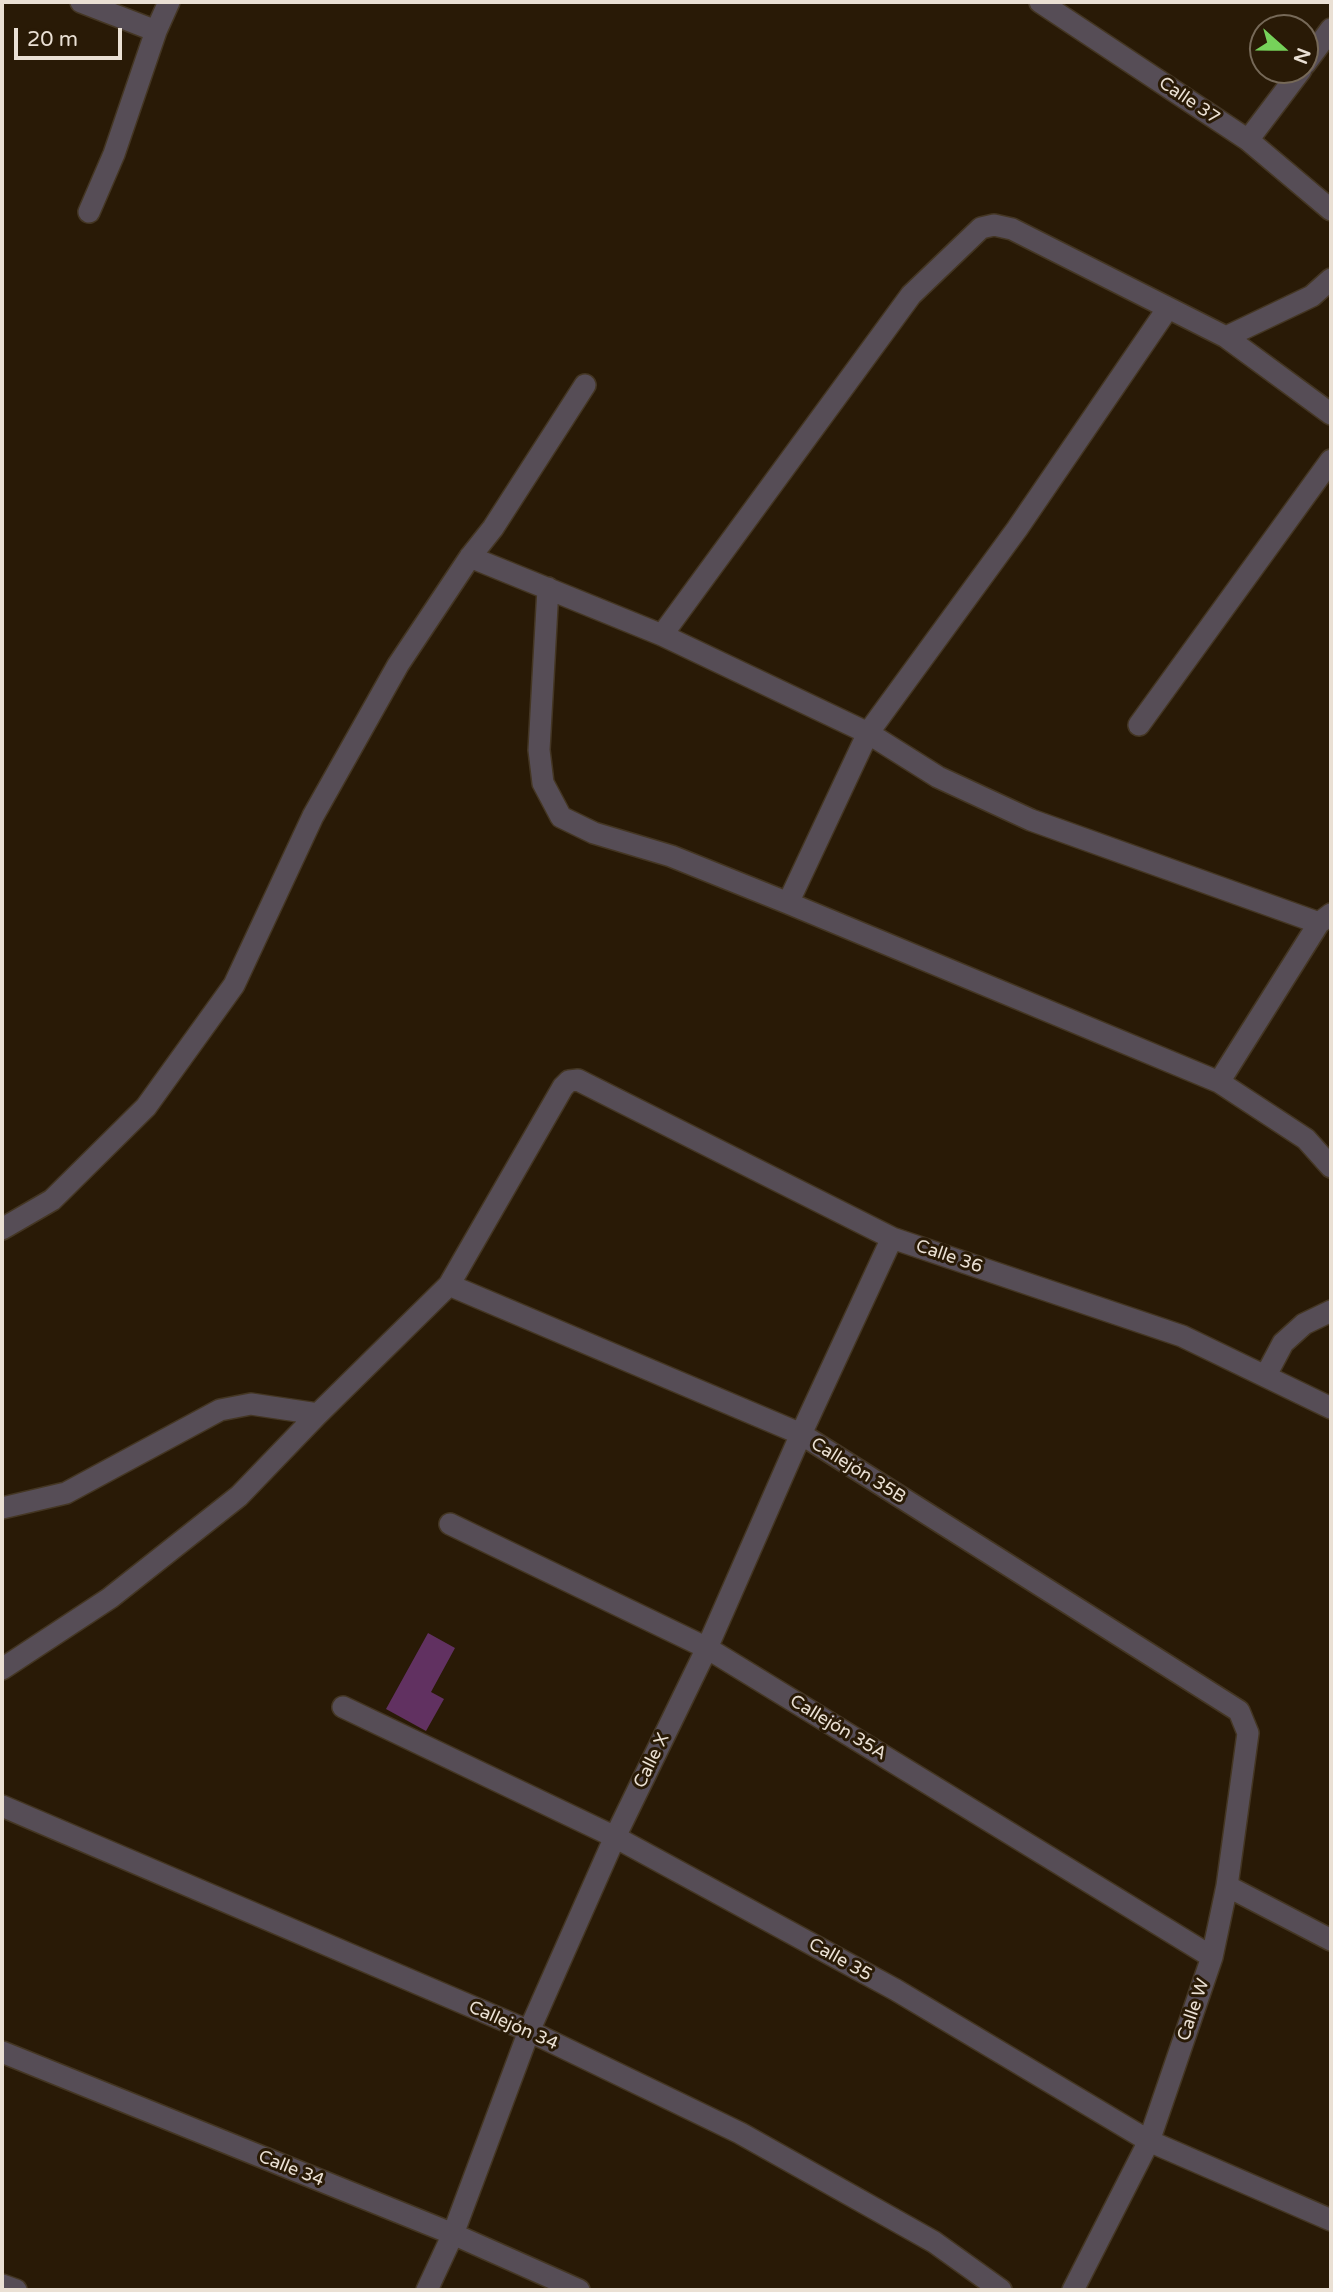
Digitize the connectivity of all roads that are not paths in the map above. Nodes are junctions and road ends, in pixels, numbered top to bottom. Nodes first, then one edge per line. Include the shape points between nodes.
1 (81, 2) edge
2 (169, 2) edge
3 (1040, 2) edge
4 (1331, 29) edge
5 (156, 31) junction
6 (1319, 45) edge
7 (1290, 84) edge
8 (1248, 140) junction
9 (1331, 210) edge
10 (89, 212) dead end
11 (1331, 279) edge
12 (1168, 308) junction
13 (1226, 337) junction
14 (585, 386) dead end
15 (1331, 414) edge
16 (1331, 460) edge
17 (470, 557) junction
18 (548, 588) junction
19 (662, 635) junction
20 (1139, 725) dead end
21 (868, 733) junction
22 (788, 903) junction
23 (1325, 918) edge
24 (1219, 1082) junction
25 (1331, 1167) edge
26 (2, 1229) edge
27 (892, 1238) junction
28 (449, 1285) junction
29 (1331, 1311) edge
30 (1266, 1375) junction
31 (1331, 1408) edge
32 (318, 1414) junction
33 (801, 1434) junction
34 (2, 1507) edge
35 (450, 1524) dead end
36 (707, 1648) junction
37 (2, 1669) edge
38 (343, 1707) dead end
39 (1239, 1711) joint
40 (2, 1806) edge
41 (615, 1837) junction
42 (1227, 1886) junction
43 (1331, 1940) edge
44 (1212, 1957) junction
45 (529, 2031) junction
46 (2, 2052) edge
47 (1149, 2141) junction
48 (1331, 2220) edge
49 (453, 2234) junction
50 (2, 2285) edge
51 (16, 2290) edge
52 (427, 2290) edge
53 (579, 2290) edge
54 (1001, 2290) edge
55 (1073, 2290) edge

1 - 5 street
2 - 5 street
3 - 8 street, Calle 37
4 - 6 street
5 - 10 street
7 - 8 street
8 - 9 street, Calle 37
11 - 13 street via 1312,296
12 - 13 street
12 - 19 street via 1012,229 981,228 911,295
12 - 21 street via 1017,529
13 - 15 street
14 - 17 street
16 - 20 street
17 - 18 street
17 - 26 street via 397,665 313,816 234,985 146,1107 52,1200
18 - 19 street
18 - 22 street via 538,750 543,783 561,817
19 - 21 street
21 - 22 street
21 - 23 street via 938,777 1031,820
22 - 24 street
23 - 24 street
24 - 25 street via 1306,1139
27 - 28 street, Calle 36 via 578,1080 563,1087
27 - 30 street, Calle 36 via 1182,1336
27 - 33 street, Calle X
28 - 32 street
28 - 33 street, Callejón 35B
29 - 30 street via 1304,1324 1283,1343
30 - 31 street, Calle 36
32 - 34 street via 251,1404 220,1410 66,1493
32 - 37 street via 239,1496 110,1598
33 - 36 street, Calle X
33 - 39 street, Callejón 35B
35 - 36 street, Callejón 35A
36 - 41 street, Calle X
36 - 44 street, Callejón 35A
38 - 41 street, Calle 35
39 - 42 street, Calle W via 1248,1733
40 - 45 street, Callejón 34
41 - 45 street, Calle X
41 - 47 street, Calle 35 via 896,1990
42 - 43 street
42 - 44 street, Calle W
44 - 47 street, Calle W
45 - 49 street, Calle X
45 - 54 street, Callejón 34 via 740,2133 934,2242
46 - 49 street, Calle 34
47 - 48 street, Calle 35
47 - 55 street, Calle W
49 - 52 street, Calle X
49 - 53 street, Calle 34
50 - 51 street

